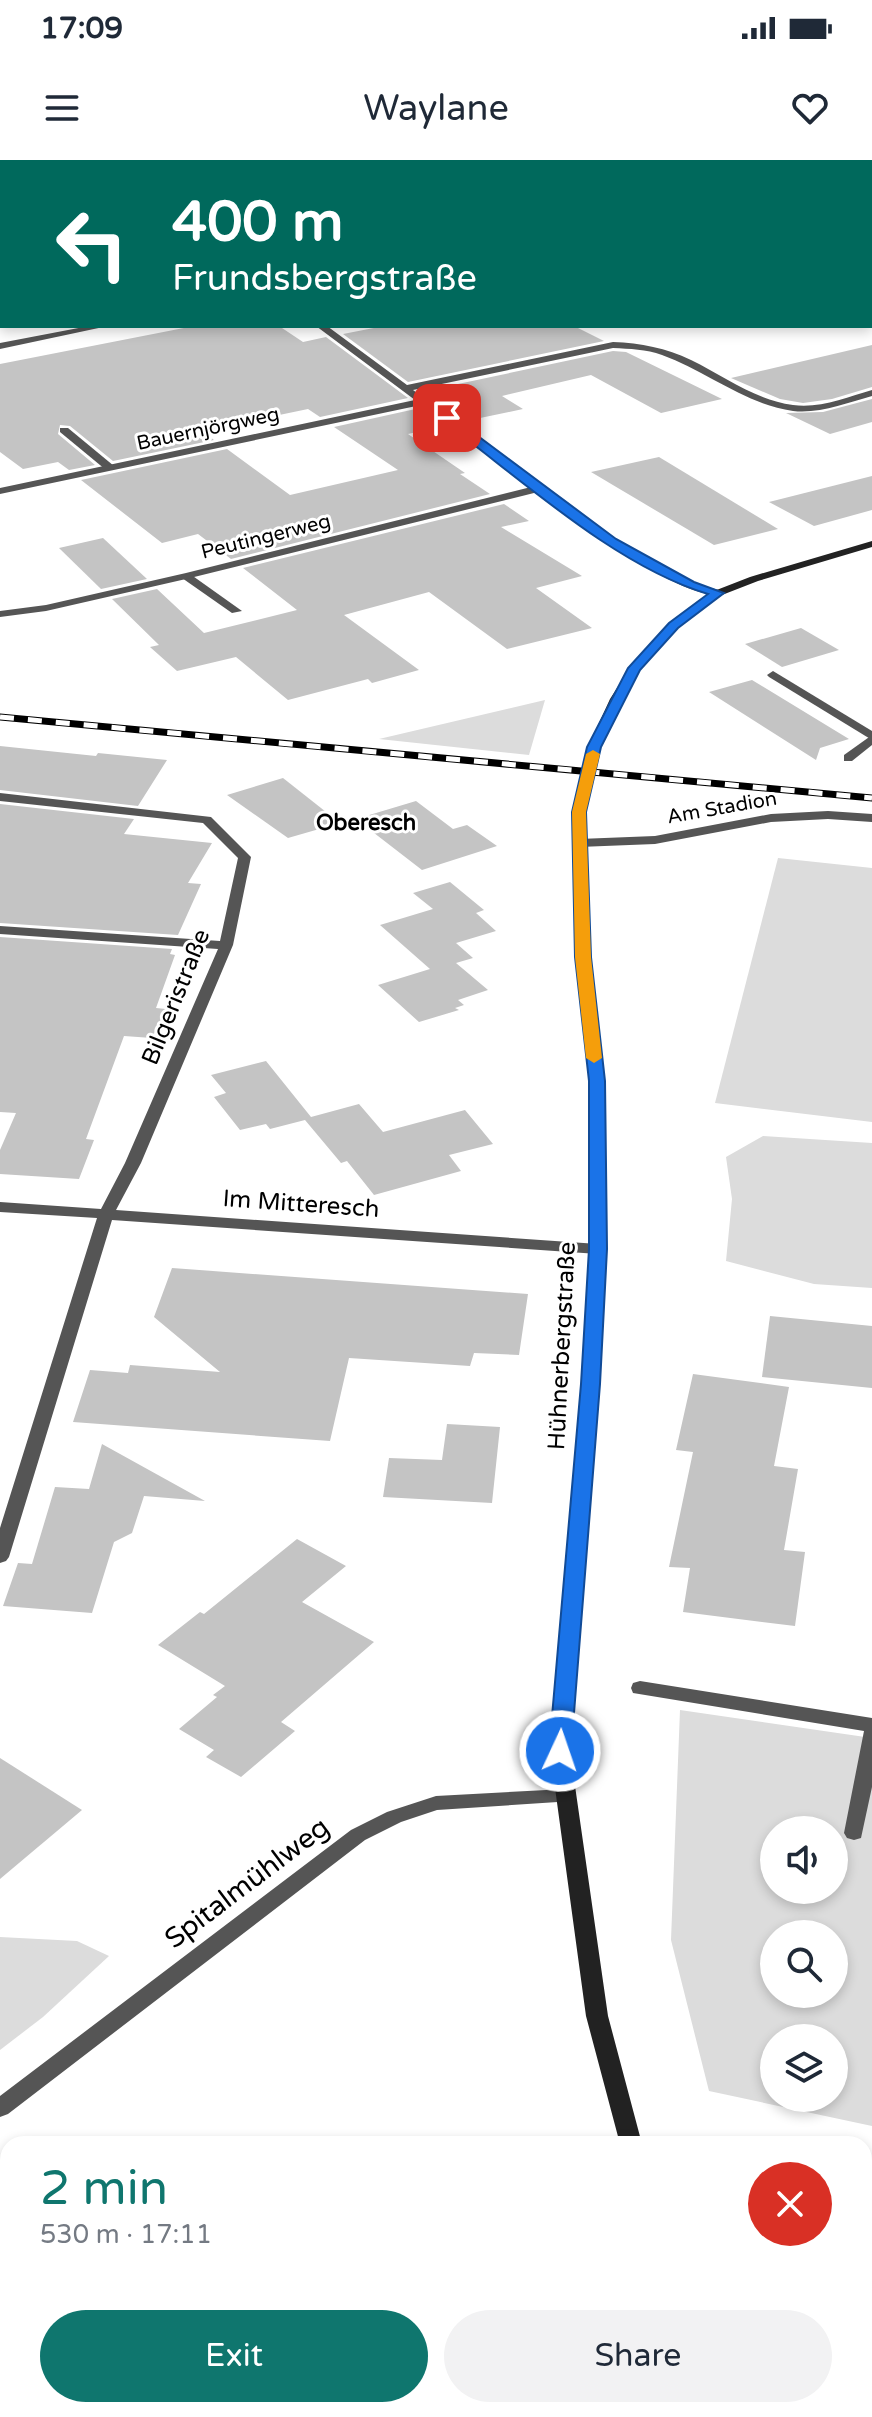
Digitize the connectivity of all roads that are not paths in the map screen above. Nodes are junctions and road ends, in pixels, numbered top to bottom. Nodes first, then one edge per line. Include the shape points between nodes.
1 (93, 328) edge
2 (324, 328) edge
3 (0, 346) edge
4 (407, 388) junction
5 (872, 393) edge
6 (424, 401) junction
7 (64, 430) dead end
8 (110, 468) junction
9 (540, 488) junction
10 (0, 491) edge
11 (872, 544) edge
12 (186, 576) junction
13 (718, 593) junction
14 (236, 611) dead end
15 (0, 614) edge
16 (773, 675) dead end
17 (872, 738) edge
18 (848, 758) dead end
19 (0, 797) edge
20 (872, 818) edge
21 (579, 843) junction
22 (0, 930) edge
23 (226, 945) junction
24 (0, 1207) edge
25 (106, 1214) junction
26 (598, 1249) junction
27 (0, 1557) edge
28 (640, 1688) dead end
29 (872, 1725) edge
30 (872, 1733) edge
31 (566, 1796) junction
32 (854, 1833) dead end
33 (0, 2108) edge
34 (629, 2136) edge

1 - 3 street
2 - 4 street
4 - 5 street via 638,343 795,409
4 - 6 street
6 - 8 street, Bauernjörgweg
6 - 9 street
7 - 8 street
8 - 10 street, Bauernjörgweg
9 - 12 street, Peutingerweg
9 - 13 street via 641,559
11 - 13 street, Hühnerbergstraße
12 - 14 street
12 - 15 street, Peutingerweg
13 - 21 street, Hühnerbergstraße via 673,626 635,668 616,699 594,747 582,792
16 - 17 street
17 - 18 street
19 - 23 street, Bilgeristraße via 207,820 245,857
20 - 21 street, Am Stadion via 771,818 655,840
21 - 26 street, Hühnerbergstraße via 583,957 597,1081
22 - 23 street
23 - 25 street, Bilgeristraße
24 - 25 street, Im Mitteresch
25 - 26 street, Im Mitteresch
25 - 27 street, Bilgeristraße
26 - 31 street, Hühnerbergstraße via 562,1709
28 - 29 street
30 - 32 street
31 - 33 street, Spitalmühlweg via 436,1803 358,1835
31 - 34 street, Hühnerbergstraße via 597,2016

